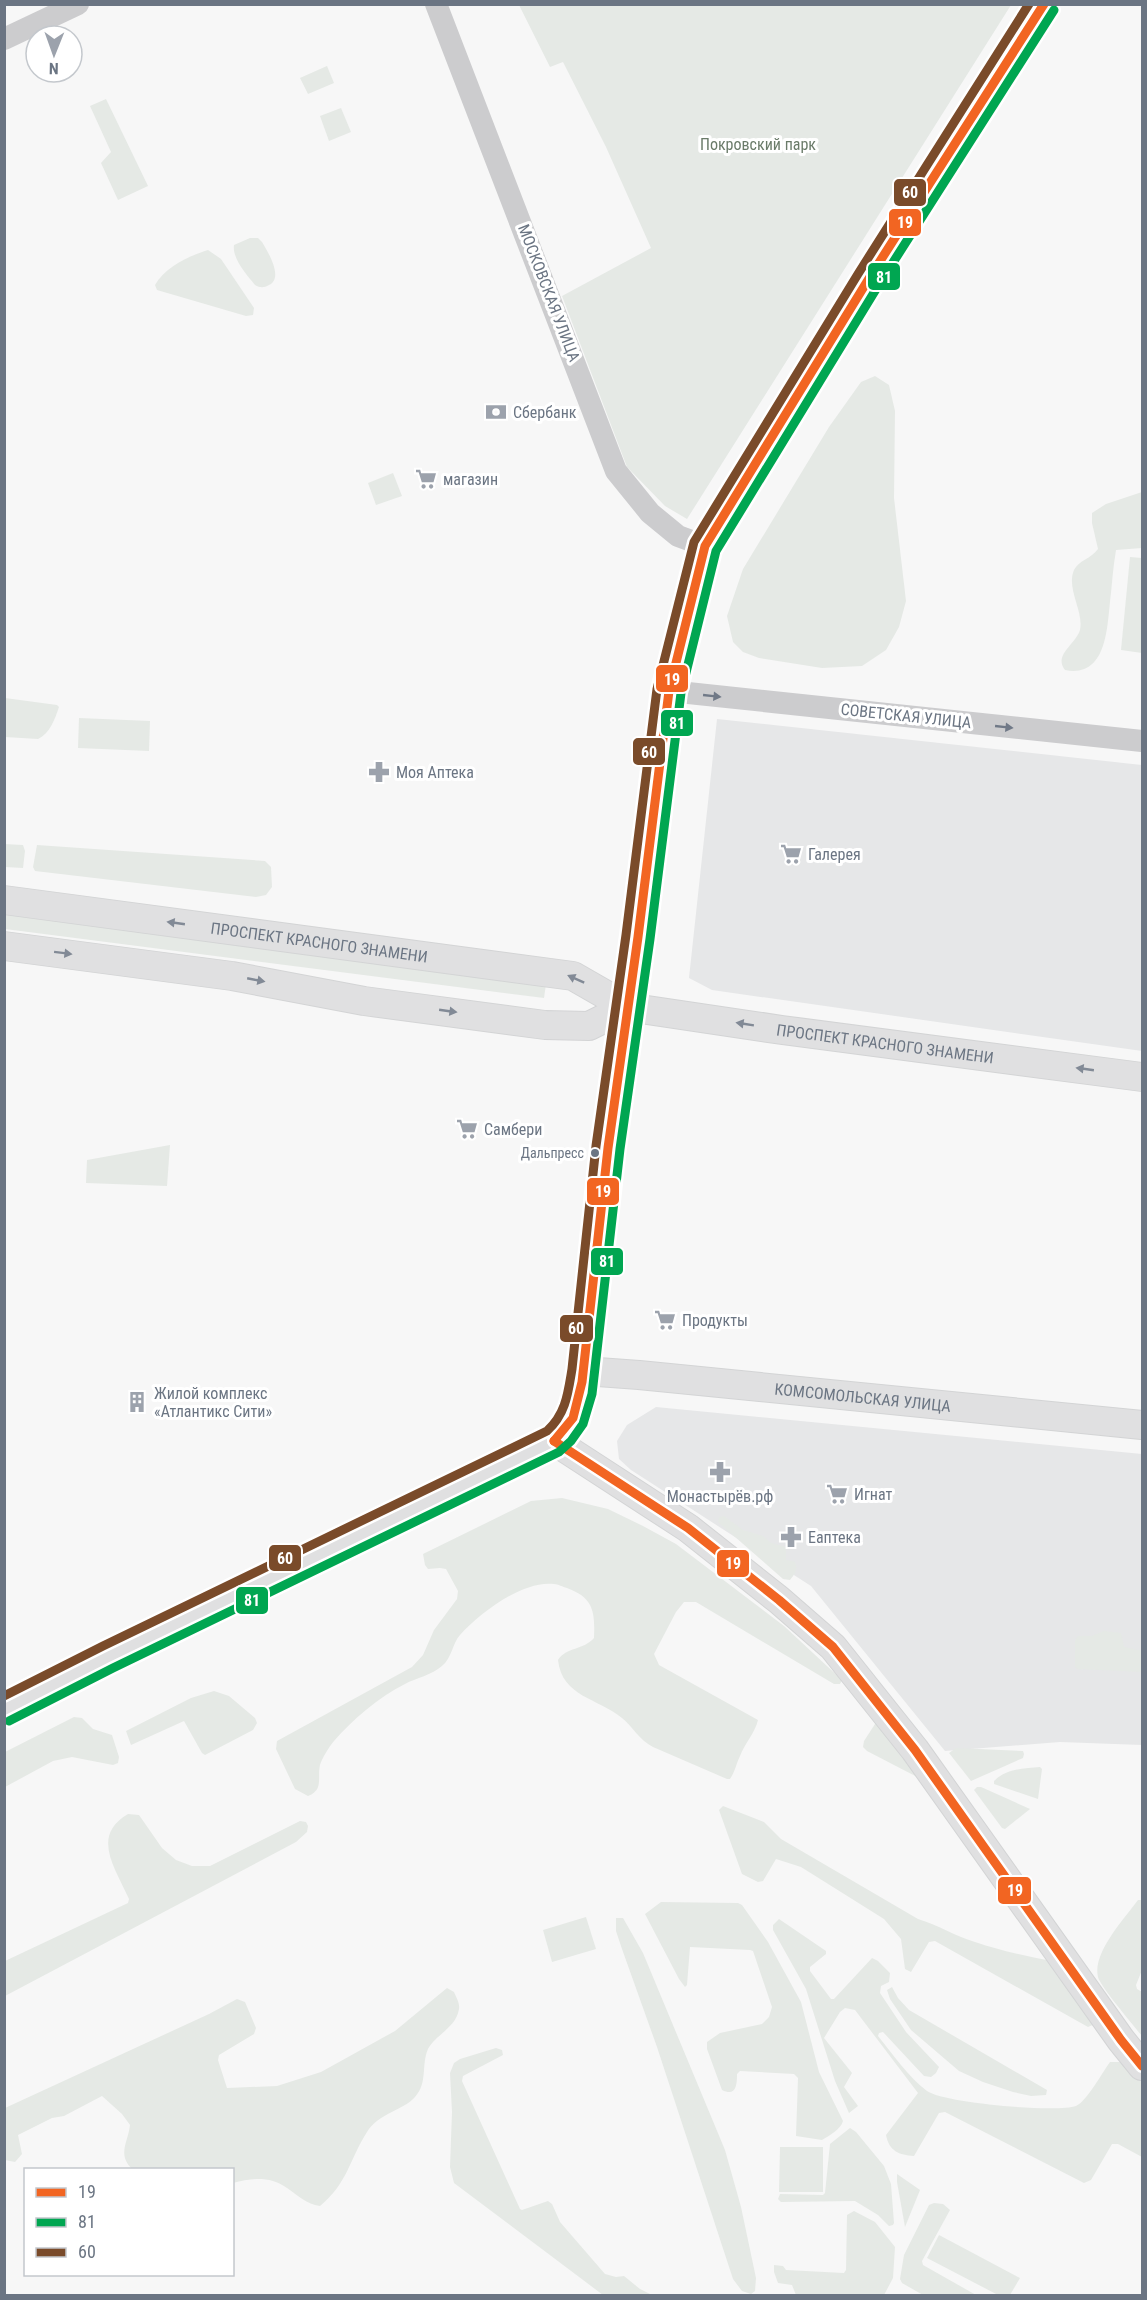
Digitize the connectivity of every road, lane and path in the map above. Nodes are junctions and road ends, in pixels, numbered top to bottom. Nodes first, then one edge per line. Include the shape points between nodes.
1 (78, 4) edge
2 (436, 4) edge
3 (1044, 4) edge
4 (4, 39) edge
5 (705, 546) junction
6 (669, 691) junction
7 (1143, 741) edge
8 (4, 900) edge
9 (4, 946) edge
10 (627, 1007) junction
11 (1143, 1077) edge
12 (584, 1371) junction
13 (1143, 1425) edge
14 (555, 1441) junction
15 (4, 1710) edge
16 (1142, 2063) edge

1 - 4 street
2 - 5 street, МОСКОВСКАЯ УЛИЦА via 616,471 651,513 678,536
3 - 5 main road
5 - 6 main road
6 -> 7 street, СОВЕТСКАЯ УЛИЦА
6 - 10 main road
10 -> 8 main road, ПРОСПЕКТ КРАСНОГО ЗНАМЕНИ via 573,976
9 -> 10 main road via 232,976 364,1001 545,1025 589,1026
11 -> 10 main road, ПРОСПЕКТ КРАСНОГО ЗНАМЕНИ
10 - 12 main road
12 - 13 main road, КОМСОМОЛЬСКАЯ УЛИЦА
12 - 14 main road via 570,1427
14 - 15 main road
14 - 16 main road via 688,1528 833,1647 915,1750 1121,2040

